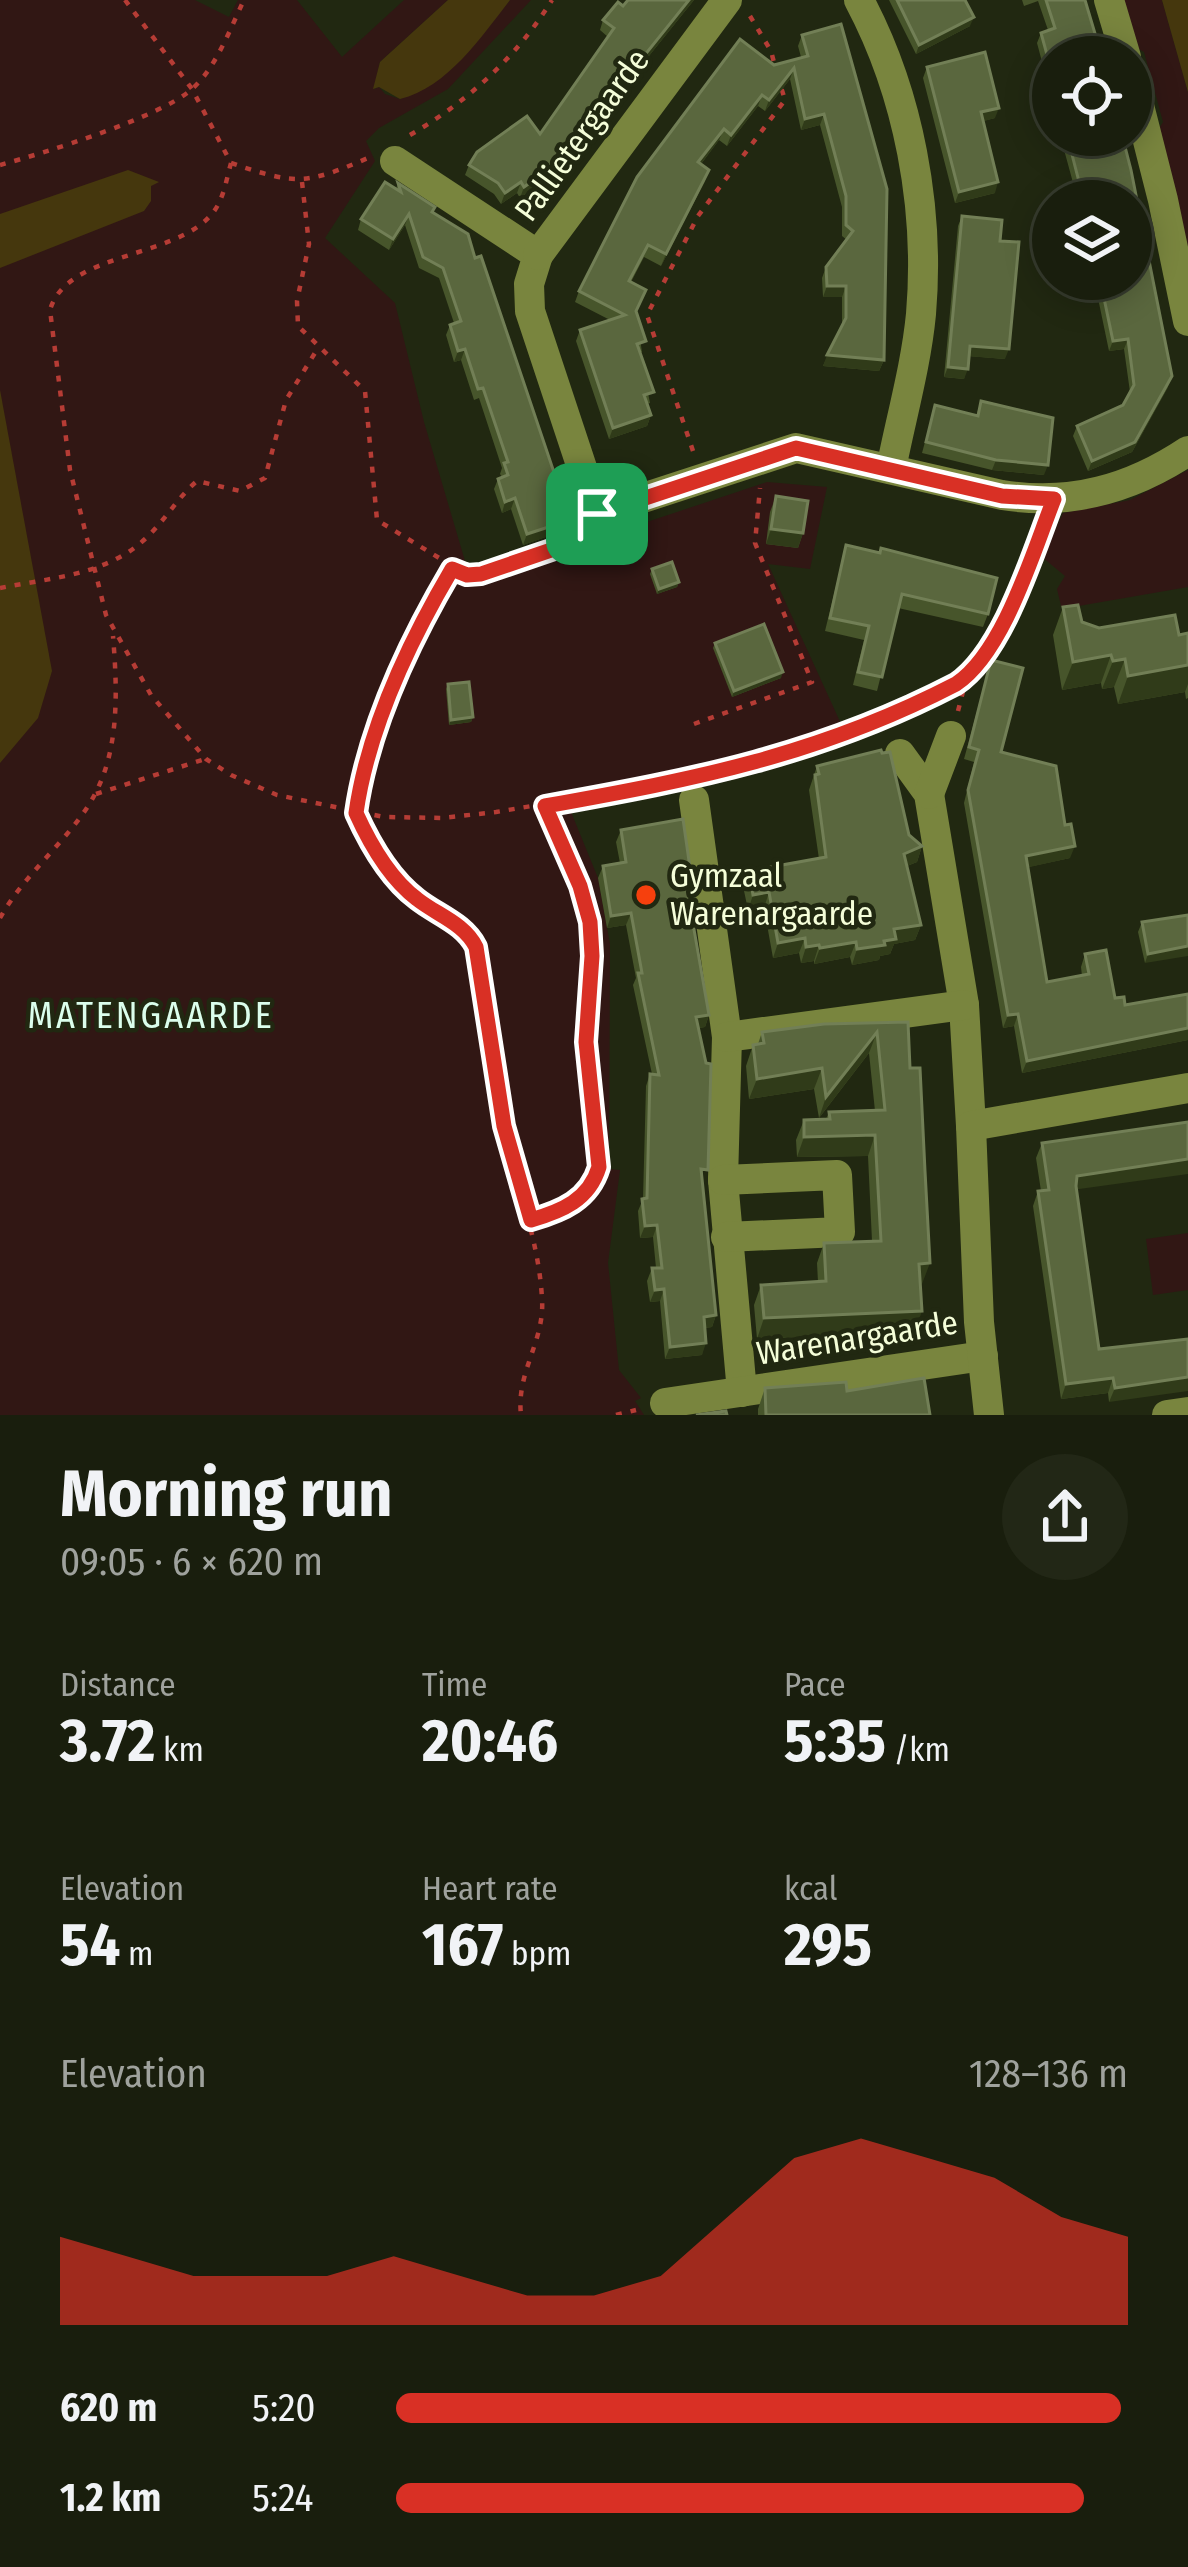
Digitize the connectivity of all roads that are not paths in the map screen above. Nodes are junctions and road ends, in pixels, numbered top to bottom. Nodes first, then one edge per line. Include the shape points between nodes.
1 (859, 0) edge
2 (1109, 0) edge
3 (737, 6) edge
4 (1120, 36) edge
5 (391, 152) road end
6 (1152, 156) edge
7 (538, 255) junction
8 (1188, 321) edge
9 (1188, 452) edge
10 (891, 469) junction
11 (951, 736) road end
12 (900, 754) dead end
13 (691, 786) road end
14 (929, 794) junction
15 (964, 1005) junction
16 (727, 1037) junction
17 (1188, 1088) edge
18 (971, 1126) junction
19 (723, 1180) junction
20 (726, 1237) junction
21 (983, 1356) junction
22 (742, 1392) junction
23 (664, 1403) dead end
24 (1188, 1412) edge
25 (989, 1415) edge
26 (1167, 1415) edge

1 - 10 street via 894,86 921,212 920,319
2 - 4 street
3 - 7 street, Pallietergaarde
5 - 7 street, Pallietergaarde
6 - 8 street
7 - 10 street, Pallietergaarde via 530,311 597,514 796,448
9 - 10 street via 1124,487 1054,499 1002,496
11 - 14 street
12 - 14 street, Warenargaarde
13 - 16 street, Warenargaarde
14 - 15 street, Warenargaarde
15 - 16 street
15 - 18 street, Warenargaarde
16 - 19 street, Warenargaarde
17 - 18 street
18 - 21 street, Warenargaarde
19 - 20 street, Warenargaarde
19 - 20 street via 837,1175 840,1232
20 - 22 street, Warenargaarde
21 - 22 street, Warenargaarde
21 - 25 street, Warenargaarde
22 - 23 street, Warenargaarde
24 - 26 street

